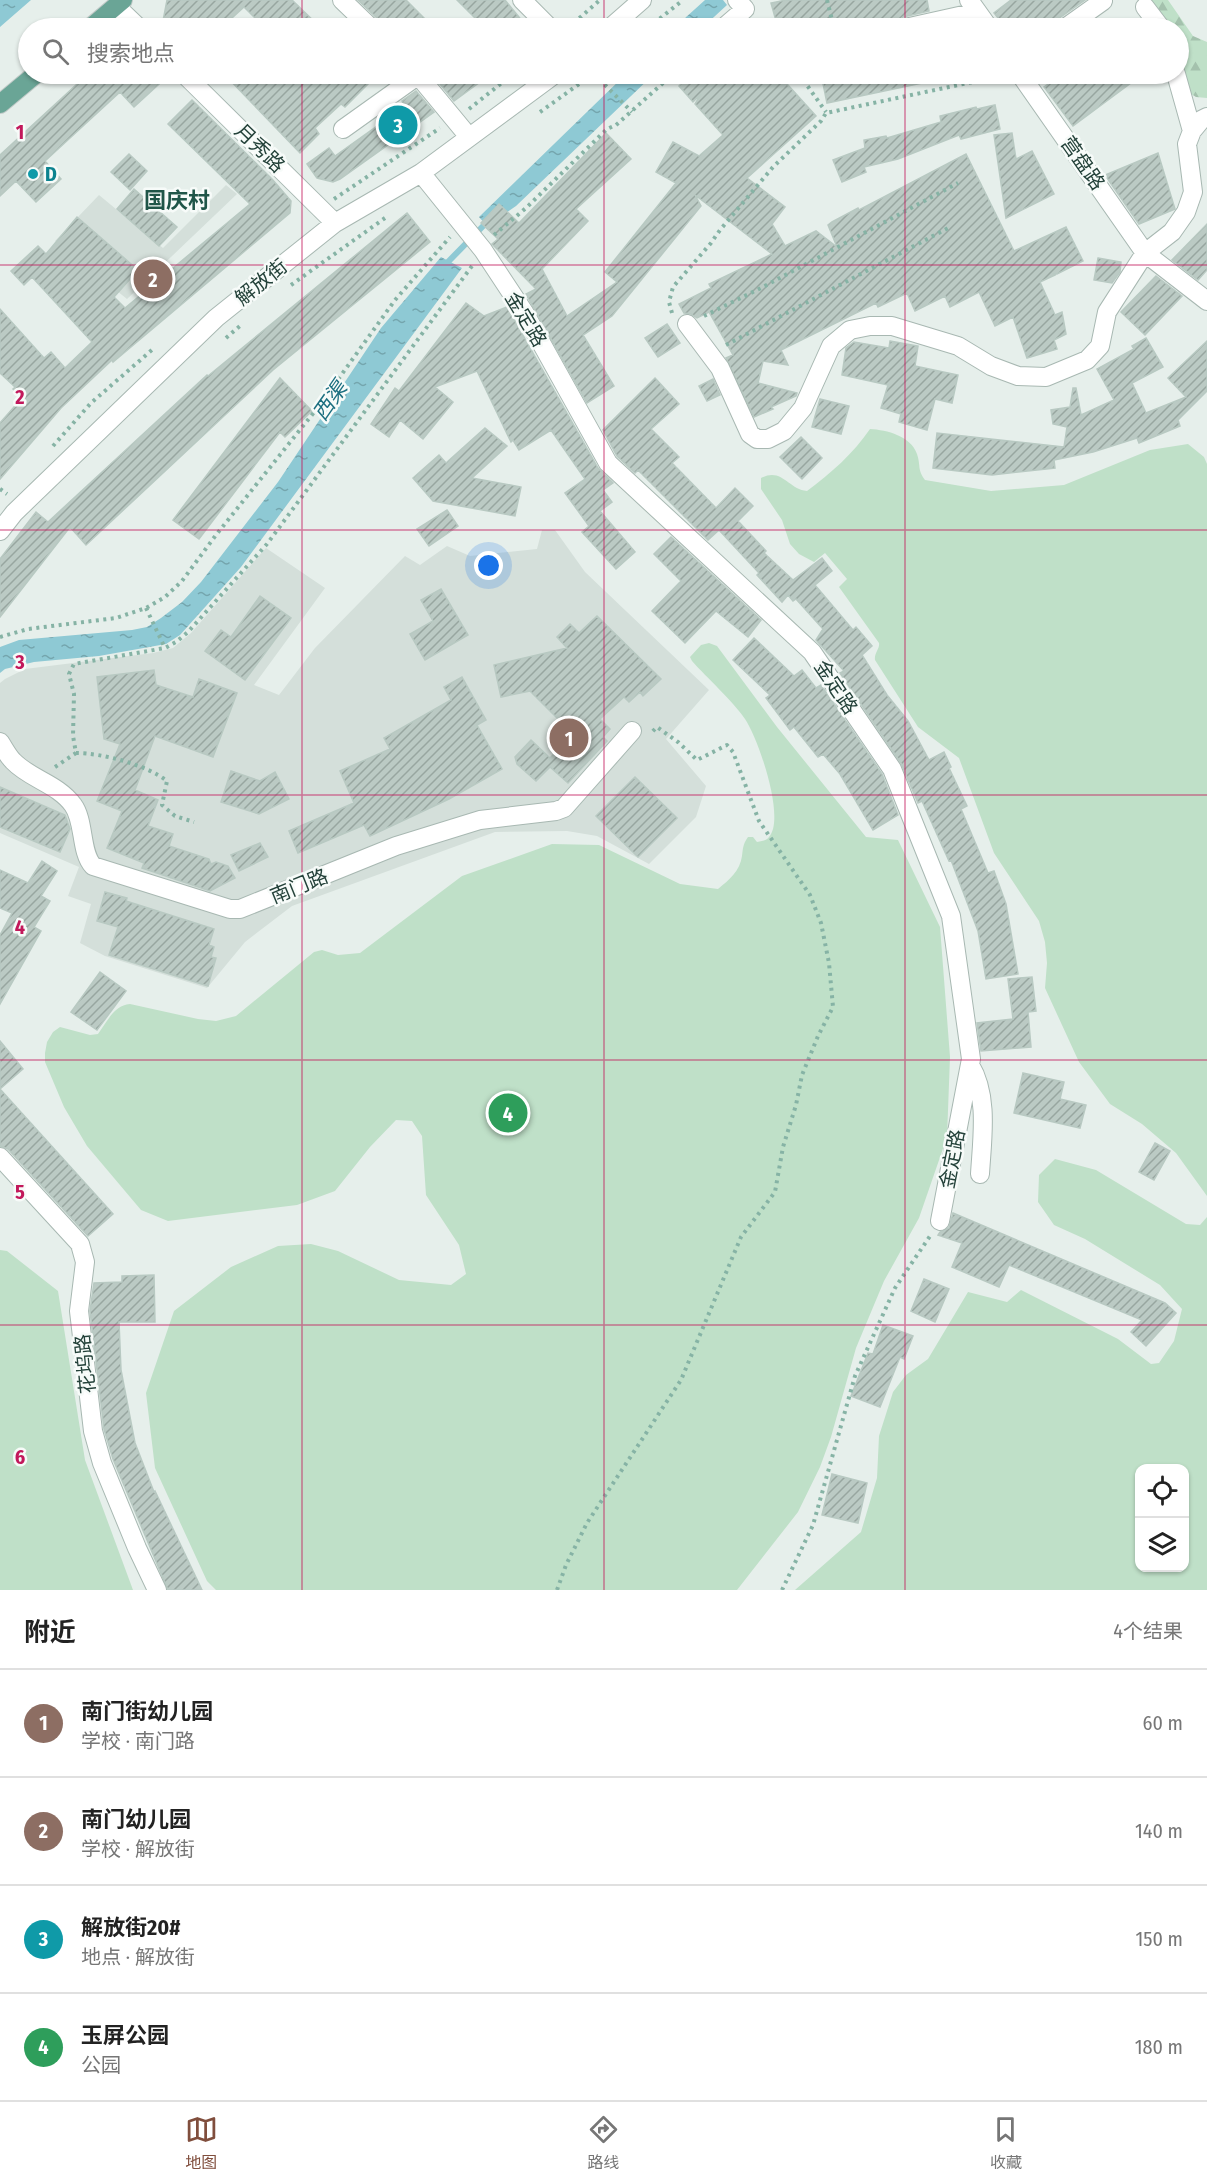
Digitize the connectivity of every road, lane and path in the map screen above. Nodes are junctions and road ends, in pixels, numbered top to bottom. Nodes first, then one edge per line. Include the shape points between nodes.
1 (342, 0) edge
2 (522, 0) edge
3 (600, 0) edge
4 (642, 0) edge
5 (682, 0) edge
6 (737, 0) edge
7 (827, 0) edge
8 (1103, 1) edge
9 (120, 3) edge
10 (973, 6) edge
11 (1145, 7) dead end
12 (102, 18) edge
13 (131, 18) edge
14 (361, 18) edge
15 (540, 18) edge
16 (580, 18) edge
17 (621, 18) edge
18 (660, 18) edge
19 (735, 18) edge
20 (832, 18) edge
21 (936, 18) edge
22 (1079, 18) edge
23 (1153, 18) edge
24 (24, 84) edge
25 (194, 84) edge
26 (404, 84) edge
27 (426, 84) edge
28 (541, 84) edge
29 (580, 84) edge
30 (604, 84) edge
31 (662, 84) edge
32 (806, 84) edge
33 (963, 84) edge
34 (1027, 84) edge
35 (1179, 84) edge
36 (0, 104) edge
37 (632, 112) junction
38 (826, 112) junction
39 (536, 114) dead end
40 (1207, 117) edge
41 (343, 129) dead end
42 (1192, 131) junction
43 (469, 137) junction
44 (421, 173) junction
45 (958, 183) dead end
46 (394, 212) dead end
47 (335, 223) junction
48 (462, 223) junction
49 (950, 227) dead end
50 (483, 250) junction
51 (1145, 253) junction
52 (289, 286) dead end
53 (1207, 301) edge
54 (243, 323) dead end
55 (687, 324) junction
56 (225, 338) dead end
57 (710, 354) junction
58 (7, 508) edge
59 (0, 531) edge
60 (146, 608) junction
61 (0, 637) edge
62 (165, 648) junction
63 (632, 731) joint
64 (0, 742) edge
65 (76, 753) junction
66 (38, 777) junction
67 (194, 822) dead end
68 (970, 1065) junction
69 (0, 1157) edge
70 (980, 1174) dead end
71 (940, 1221) joint
72 (157, 1590) edge
73 (557, 1590) edge
74 (782, 1590) edge

1 - 14 street
2 - 15 street
3 - 16 path
4 - 17 street
5 - 18 path
6 - 19 street via 745,9
7 - 20 path
8 - 22 street
9 - 12 main road
9 - 13 street
10 - 21 street
11 - 23 street
24 - 36 main road
25 - 47 street, 月秀路
26 - 41 street
27 - 43 street
28 - 43 street, 解放街
29 - 39 path
30 - 37 path
31 - 37 path
32 - 38 path
33 - 38 path
34 - 51 street, 营盘路
35 - 42 street
37 - 50 path via 607,129 490,238
38 - 55 path via 821,122 773,167 673,287 669,302 672,313
40 - 42 street
42 - 51 street via 1187,144 1193,192 1186,212 1172,232
43 - 44 street, 解放街
44 - 47 street, 解放街
44 - 48 street, 金定路
45 - 55 path
46 - 52 path
47 - 58 street, 解放街 via 216,318
48 - 50 street, 金定路
48 - 60 path via 395,300 319,406 182,581
49 - 57 path
50 - 62 path via 267,544 188,632
50 - 68 street, 金定路 via 524,312 608,463 812,652 892,769 951,916
51 - 53 street, 营盘路
51 - 57 street via 1107,312 1100,346 1087,360 1046,377 1018,376 991,366 958,346 891,326 850,330 831,346 803,408 784,431 768,439 757,439 750,434
54 - 56 path
55 - 57 street
58 - 59 street, 解放街
60 - 61 path via 116,618 28,629
60 - 62 path
62 - 65 path via 74,664 69,674 74,694
63 - 66 street, 南门路 via 564,808 480,820 396,846 240,909 93,866 75,809
63 - 73 path via 643,742 657,727 697,760 727,745 733,752 759,821 810,895 821,923 830,963 833,1007 802,1075 775,1192 741,1237 681,1380 587,1523
64 - 66 street, 南门路 via 13,762
65 - 66 path
65 - 67 path via 106,757 157,774 167,781 162,805 175,816
68 - 70 street via 980,1084
68 - 71 street, 金定路
69 - 72 street, 花坞路 via 80,1244 85,1262 79,1311 93,1431 115,1495
71 - 74 path via 895,1288 855,1376 813,1525

